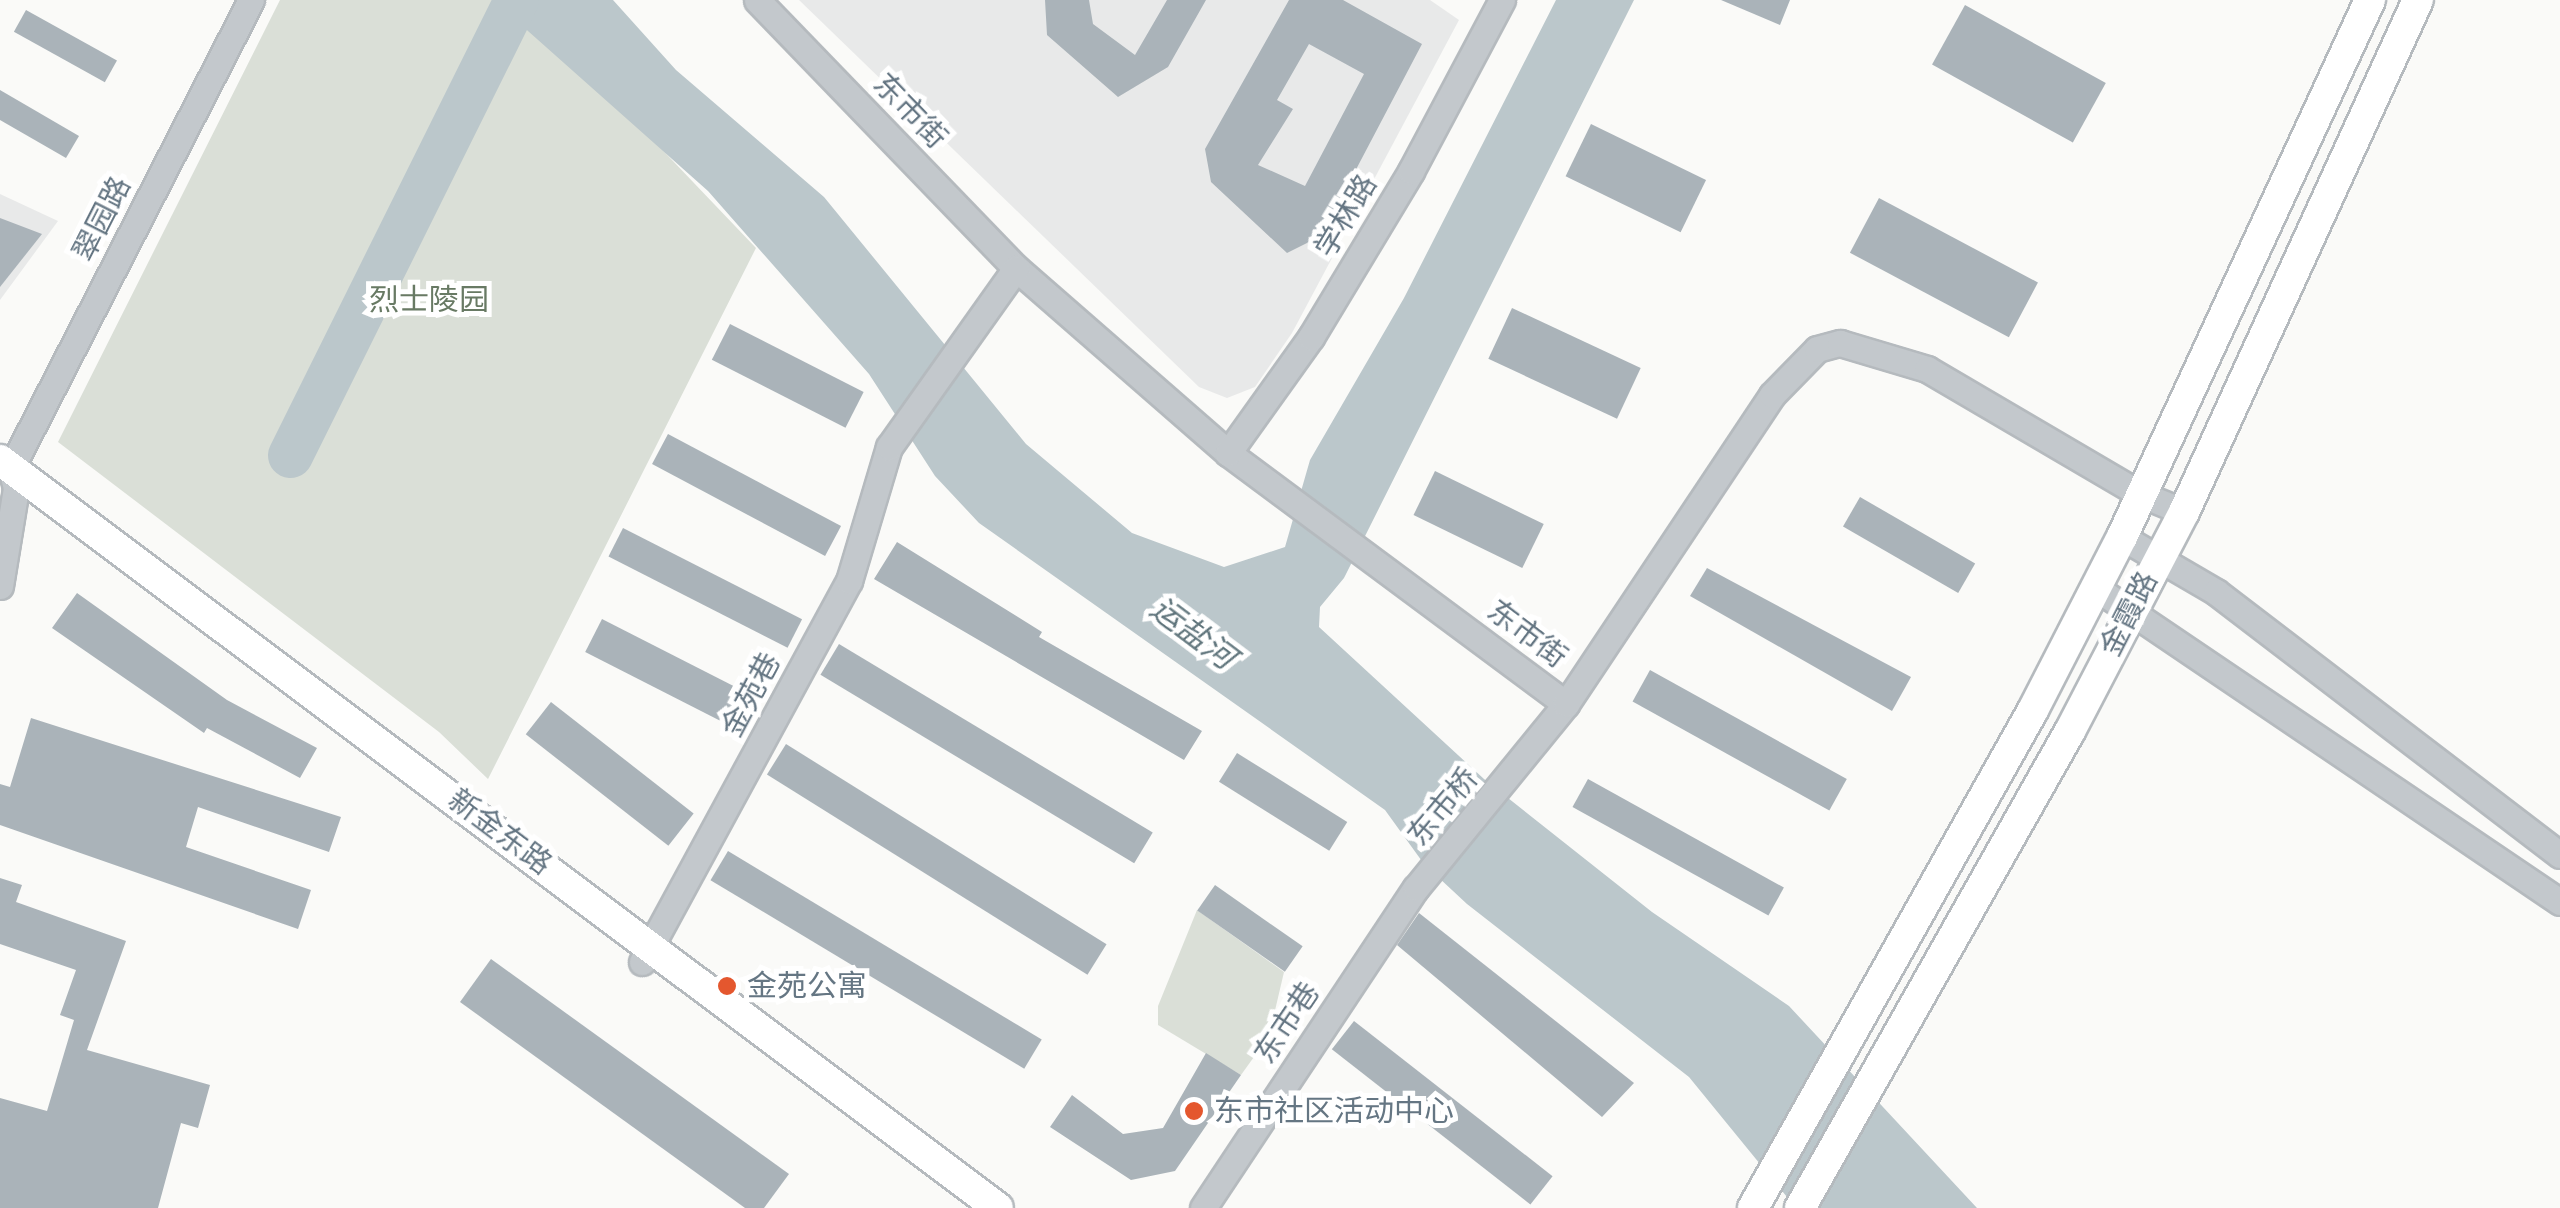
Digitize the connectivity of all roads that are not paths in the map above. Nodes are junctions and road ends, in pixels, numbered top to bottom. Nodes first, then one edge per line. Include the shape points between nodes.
1 (251, 0) edge
2 (757, 0) edge
3 (1502, 0) edge
4 (2370, 0) edge
5 (2418, 0) edge
6 (1016, 268) junction
7 (1228, 453) junction
8 (7, 473) edge
9 (2138, 493) junction
10 (2184, 512) junction
11 (2122, 537) junction
12 (2158, 557) junction
13 (0, 586) edge
14 (2096, 588) junction
15 (2132, 608) junction
16 (1566, 704) junction
17 (2560, 855) edge
18 (1428, 875) joint
19 (2560, 902) edge
20 (648, 954) junction
21 (1756, 1202) edge
22 (967, 1208) edge
23 (998, 1208) edge
24 (1203, 1208) edge
25 (1800, 1208) edge

1 - 8 street, 翠园路
2 - 6 street, 东市街
3 - 7 street, 学林路 via 1412,171 1311,337
4 - 9 main road, 金霞路
5 - 10 main road, 金霞路
6 - 7 street, 东市街
6 - 20 street, 金苑巷 via 889,447 849,581
7 - 16 street, 东市街
8 - 13 street, 翠园路
8 - 20 main road, 新金东路
9 - 10 street, 东市桥
9 - 11 main road, 金霞路
9 - 16 street, 东市桥 via 1927,369 1840,343 1817,349 1772,395
10 - 12 main road, 金霞路
11 - 12 street
11 - 14 main road, 金霞路
12 - 15 main road, 金霞路
12 - 17 street via 2231,604
14 - 15 street
14 - 21 main road, 金霞路
15 - 19 street
15 - 25 main road, 金霞路
16 - 18 street, 东市桥
18 - 24 street, 东市巷
20 - 22 main road, 新金东路
20 - 23 main road, 新金东路

